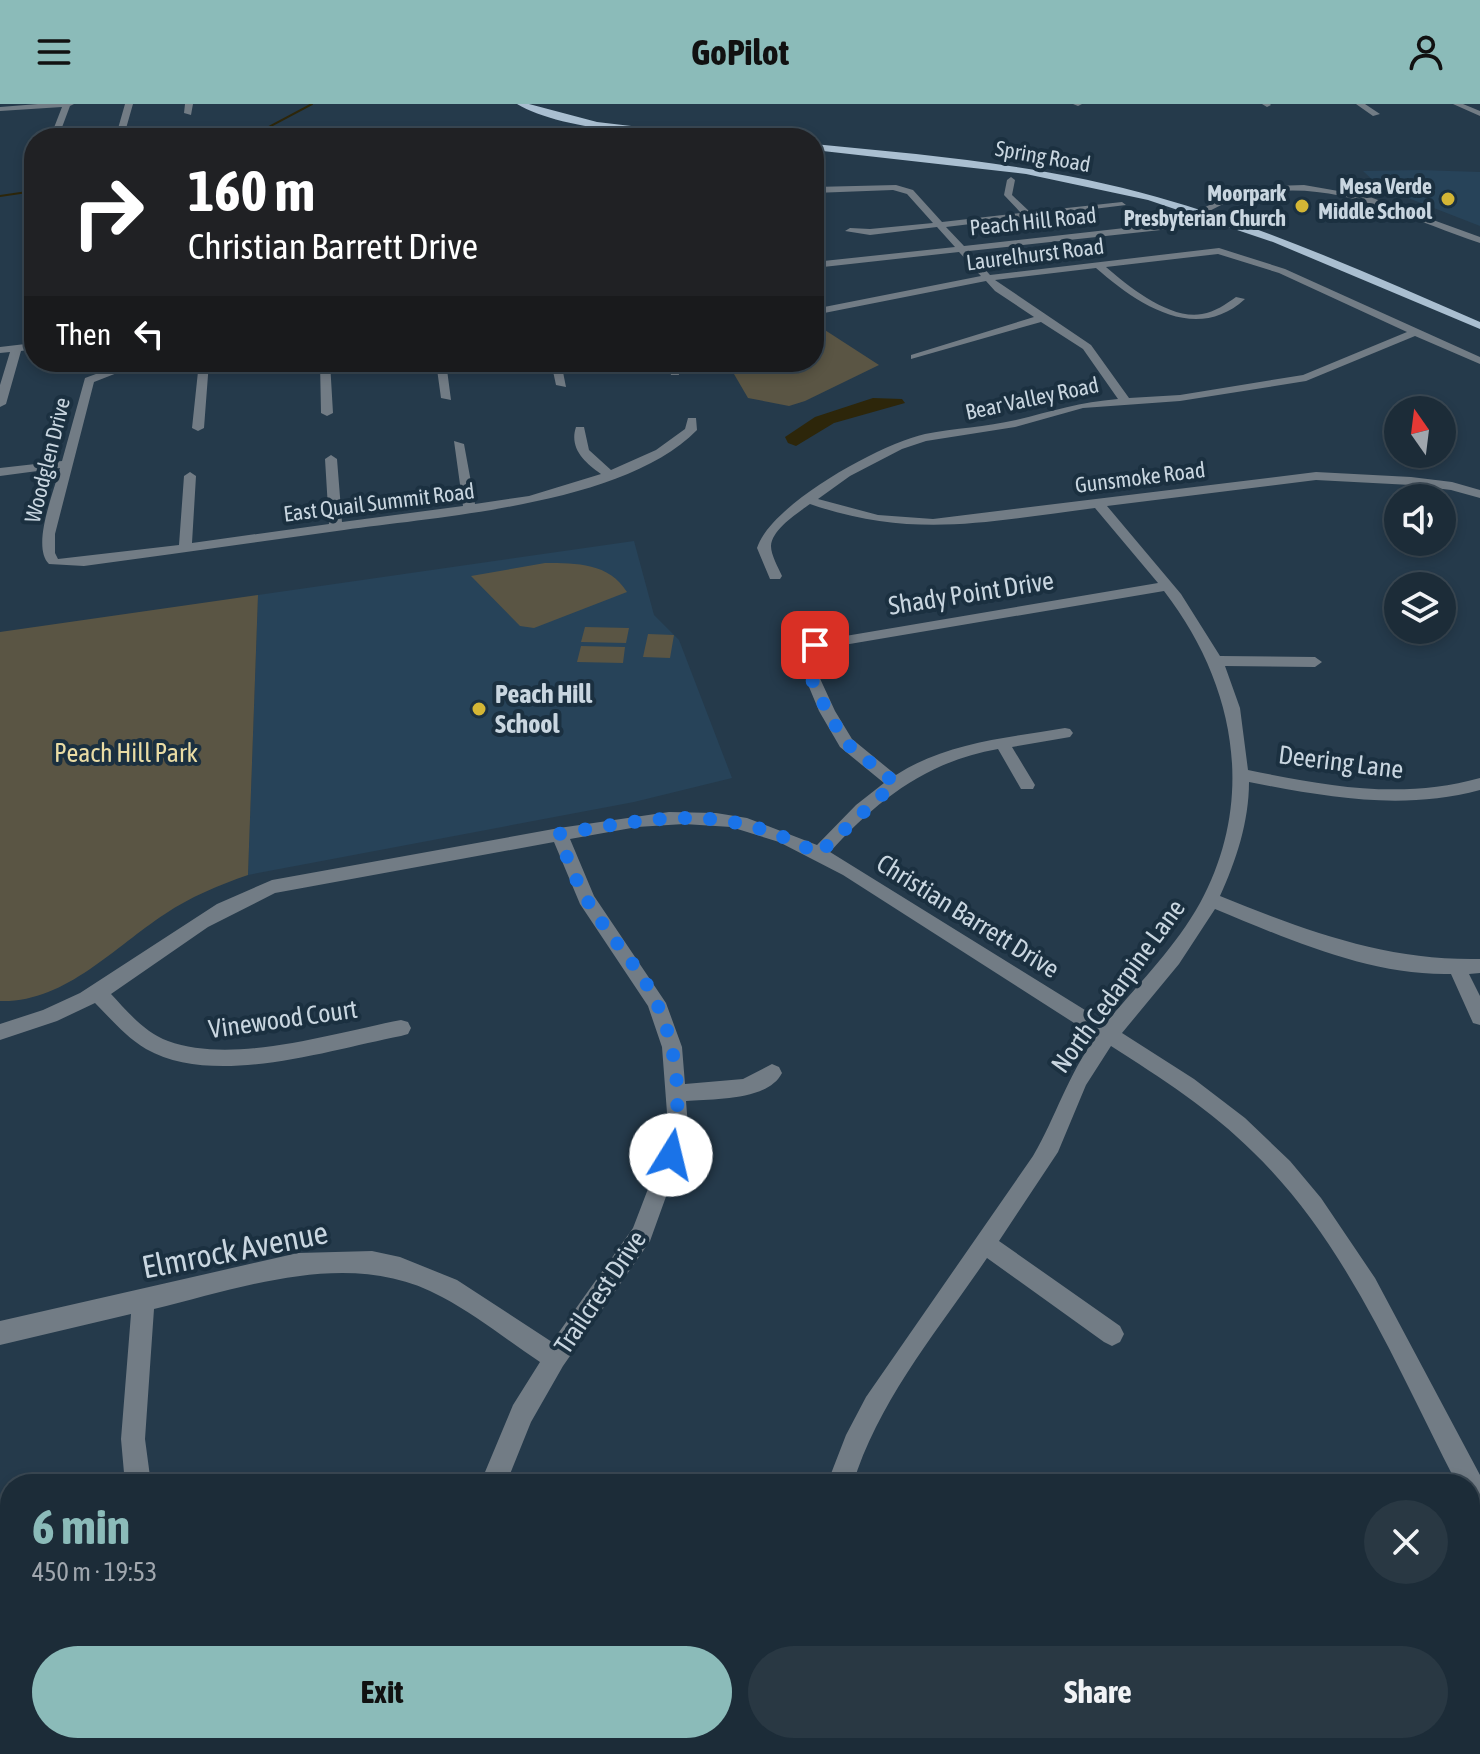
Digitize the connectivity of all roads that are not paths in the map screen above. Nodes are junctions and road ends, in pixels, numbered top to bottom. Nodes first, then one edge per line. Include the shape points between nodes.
1 (68, 104) edge
2 (129, 104) edge
3 (513, 104) edge
4 (521, 104) edge
5 (1360, 104) edge
6 (1457, 104) edge
7 (5, 107) edge
8 (1376, 114) dead end
9 (1480, 114) edge
10 (0, 120) edge
11 (58, 128) edge
12 (122, 128) edge
13 (615, 128) edge
14 (635, 128) edge
15 (824, 147) edge
16 (1011, 180) dead end
17 (824, 190) edge
18 (1122, 205) dead end
19 (1206, 212) junction
20 (1029, 216) junction
21 (939, 225) junction
22 (850, 231) dead end
23 (1480, 240) edge
24 (961, 249) junction
25 (824, 264) edge
26 (1099, 266) junction
27 (987, 278) junction
28 (1240, 299) dead end
29 (824, 310) edge
30 (1042, 318) junction
31 (1480, 323) edge
32 (1415, 332) junction
33 (24, 347) edge
34 (16, 348) junction
35 (0, 350) edge
36 (915, 357) dead end
37 (1480, 361) edge
38 (118, 372) edge
39 (203, 372) edge
40 (325, 372) edge
41 (443, 372) edge
42 (559, 372) edge
43 (562, 385) dead end
44 (447, 398) dead end
45 (1125, 401) junction
46 (0, 404) edge
47 (327, 413) dead end
48 (692, 420) dead end
49 (198, 428) dead end
50 (580, 429) dead end
51 (458, 444) dead end
52 (331, 459) dead end
53 (66, 468) junction
54 (0, 472) edge
55 (610, 475) junction
56 (190, 476) dead end
57 (0, 480) edge
58 (1480, 494) edge
59 (807, 499) junction
60 (1097, 502) junction
61 (470, 510) junction
62 (336, 527) junction
63 (185, 548) junction
64 (48, 558) joint
65 (775, 576) dead end
66 (1167, 586) junction
67 (1217, 661) junction
68 (1315, 662) dead end
69 (1065, 733) dead end
70 (1003, 744) junction
71 (1243, 775) junction
72 (895, 783) junction
73 (1480, 784) edge
74 (1027, 785) dead end
75 (559, 834) junction
76 (818, 854) junction
77 (1211, 900) junction
78 (1480, 966) edge
79 (1457, 967) junction
80 (97, 992) junction
81 (1480, 1017) edge
82 (401, 1028) dead end
83 (0, 1032) edge
84 (1111, 1036) junction
85 (772, 1073) dead end
86 (677, 1093) junction
87 (984, 1243) junction
88 (143, 1300) junction
89 (0, 1333) edge
90 (1112, 1334) dead end
91 (555, 1358) junction
92 (137, 1474) edge
93 (497, 1474) edge
94 (843, 1474) edge
95 (1466, 1474) edge

1 - 7 street
1 - 11 street
2 - 12 street
3 - 13 main road
4 - 14 main road
5 - 8 street
6 - 9 street
7 - 10 street
15 - 19 main road, Spring Road via 1032,173
16 - 20 street via 1008,195
17 - 21 street via 899,188 910,192
18 - 20 street
19 - 23 street, Peach Hill Road via 1249,192 1322,189 1394,205
19 - 24 street, Peach Hill Road via 1170,226
19 - 31 main road, Spring Road
20 - 21 street
21 - 22 street
21 - 24 street
24 - 25 street, Peach Hill Road
24 - 27 street
26 - 27 street, Laurelhurst Road
26 - 28 street via 1117,282 1188,318 1210,316
26 - 32 street, Laurelhurst Road via 1207,251 1229,253
27 - 29 street, Laurelhurst Road
27 - 30 street
30 - 36 street
30 - 45 street via 1087,347
32 - 37 street, Laurelhurst Road
32 - 45 street, Bear Valley Road via 1306,378
33 - 34 street
34 - 35 street
34 - 46 street
38 - 53 street, Woodglen Drive via 96,375 86,385
39 - 49 street
40 - 47 street
41 - 44 street
42 - 43 street
45 - 59 street, Bear Valley Road via 1082,405 1015,424 911,442 872,458
48 - 55 street, East Quail Summit Road via 691,430 674,444
50 - 55 street via 584,455
51 - 61 street
52 - 62 street
53 - 54 street
53 - 57 street
53 - 64 street, Woodglen Drive
55 - 61 street, East Quail Summit Road via 545,497
56 - 63 street
58 - 60 street, Gunsmoke Road via 1411,481 1316,476
59 - 60 street, Gunsmoke Road via 856,516 907,524
59 - 65 street, Bear Valley Road via 767,538 765,556
60 - 66 street, North Cedarpine Lane
61 - 62 street, East Quail Summit Road
62 - 63 street, East Quail Summit Road
63 - 64 street, East Quail Summit Road via 75,562
66 - 67 street, North Cedarpine Lane
66 - 72 street, Shady Point Drive via 815,645 804,658 806,667 838,732
67 - 68 street
67 - 71 street, North Cedarpine Lane via 1235,711
69 - 70 street
70 - 72 street via 942,758
70 - 74 street
71 - 73 street, Deering Lane via 1396,798
71 - 77 street, North Cedarpine Lane via 1230,857
72 - 76 street
75 - 76 street, Christian Barrett Drive via 663,818 713,817 761,828
75 - 80 street, Christian Barrett Drive via 242,897
75 - 86 street, Trailcrest Drive via 586,899 657,1003 672,1047
76 - 84 street, Christian Barrett Drive
77 - 79 street via 1338,949
77 - 84 street, North Cedarpine Lane via 1186,941
78 - 79 street
79 - 81 street
80 - 82 street, Vinewood Court via 129,1026 182,1055 218,1059
80 - 83 street, Christian Barrett Drive
84 - 87 street, North Cedarpine Lane via 1081,1074 1040,1163
84 - 95 street, Christian Barrett Drive via 1245,1131 1326,1221 1359,1272
85 - 86 street via 746,1088
86 - 91 street, Trailcrest Drive via 675,1140 642,1234
87 - 90 street
87 - 94 street, North Cedarpine Lane via 896,1372
88 - 89 street, Elmrock Avenue
88 - 91 street, Elmrock Avenue via 298,1264 372,1262 449,1288
88 - 92 street via 133,1439
91 - 93 street, Trailcrest Drive via 522,1414

